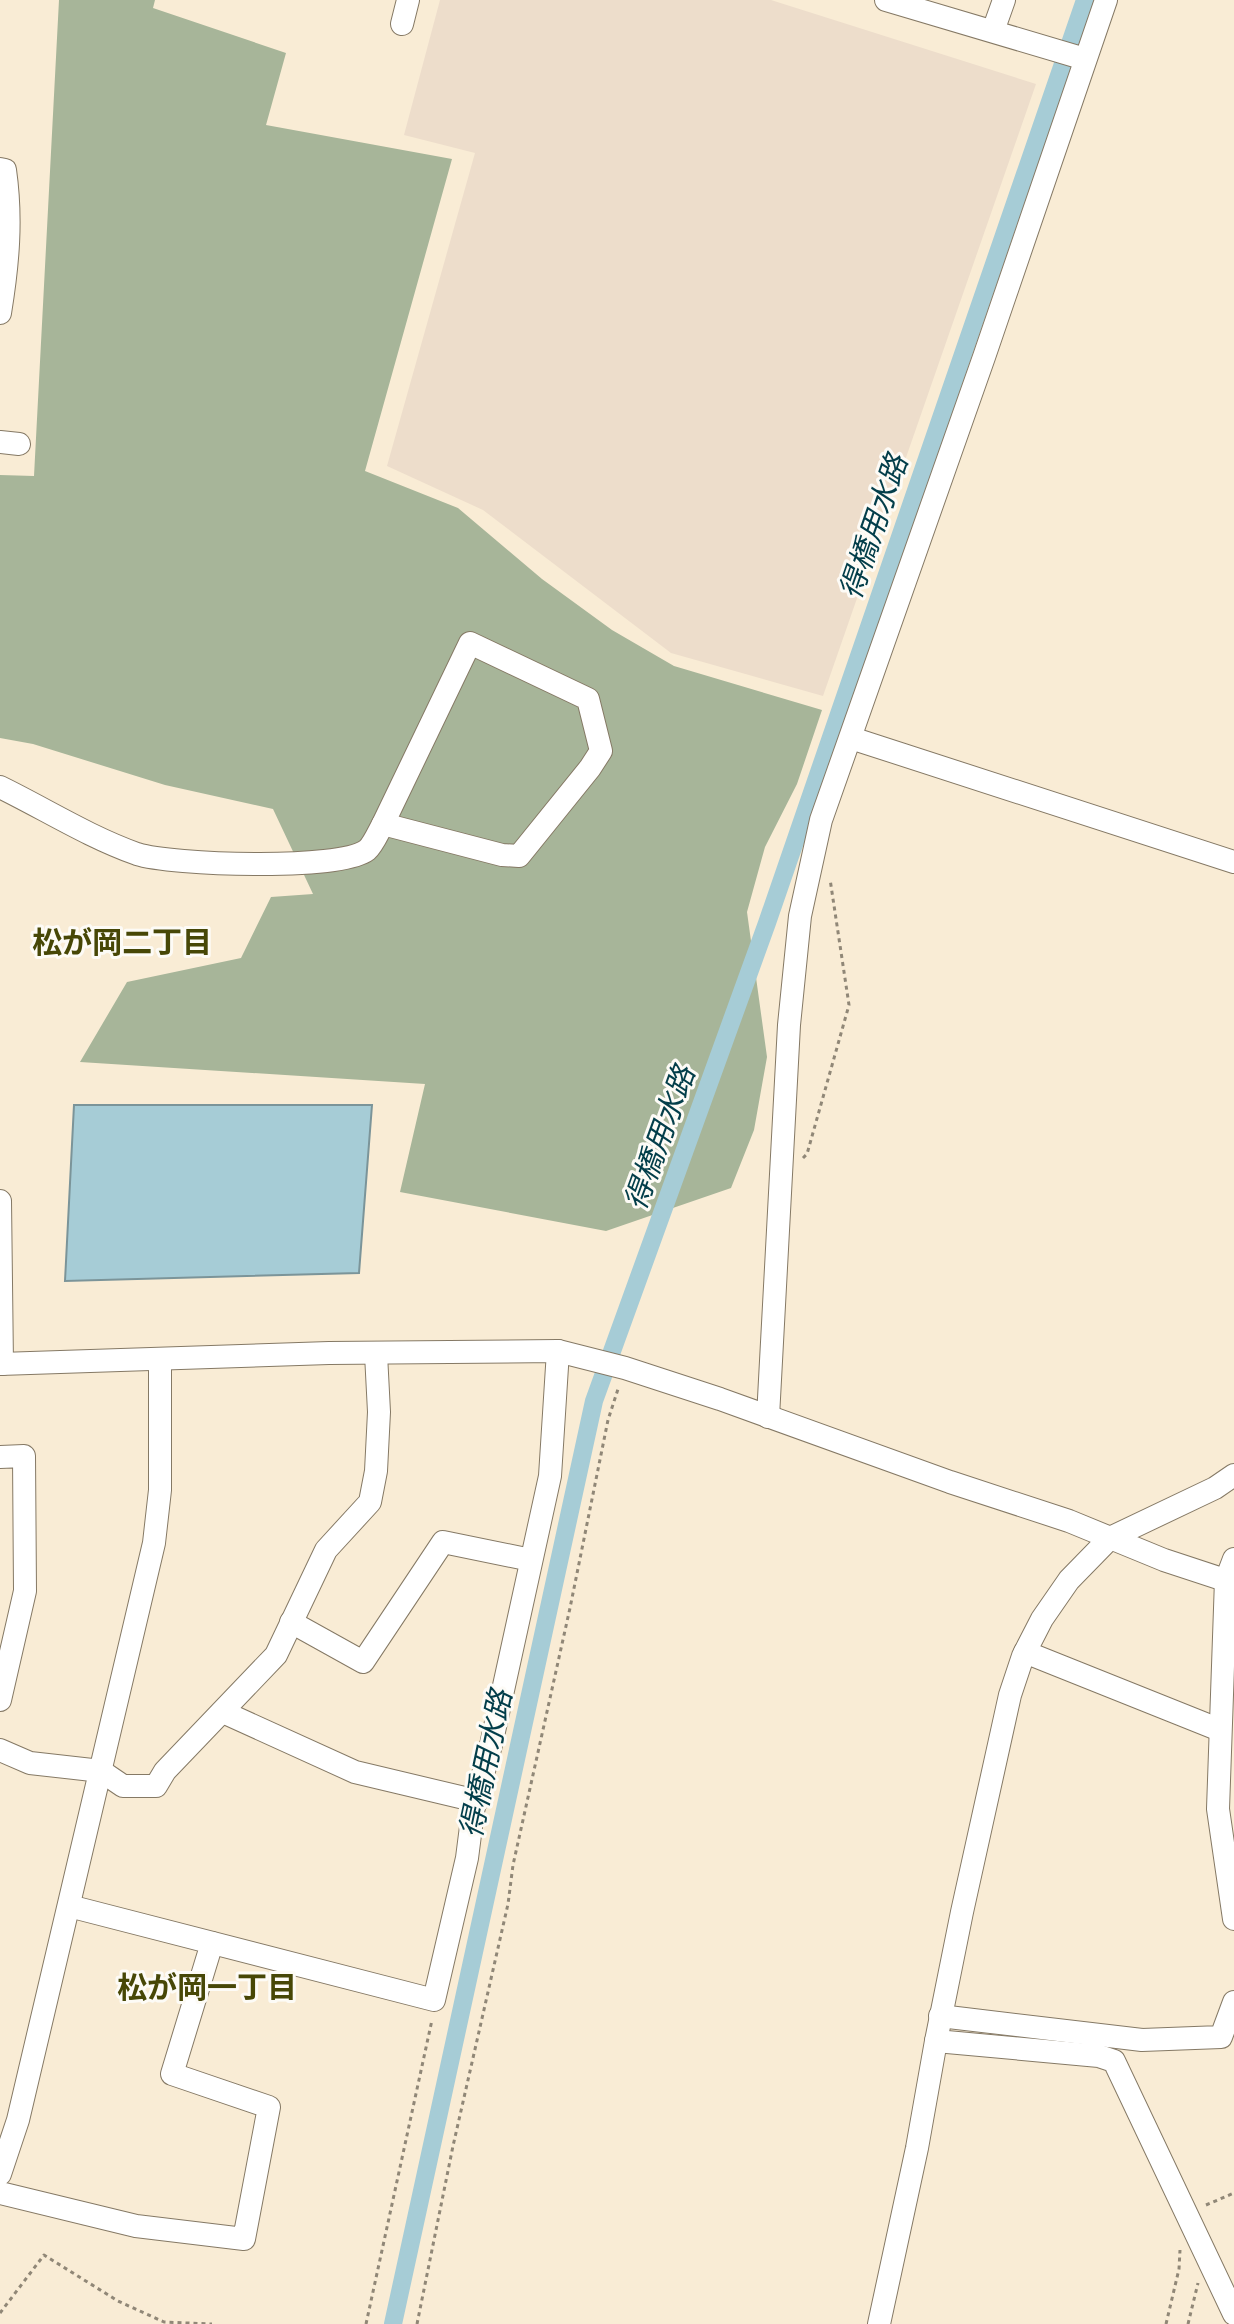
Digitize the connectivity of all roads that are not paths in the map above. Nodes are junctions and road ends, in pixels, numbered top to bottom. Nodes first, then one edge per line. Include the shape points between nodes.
1 (408, 0) edge
2 (886, 0) edge
3 (1004, 0) edge
4 (1106, 0) edge
5 (402, 24) dead end
6 (993, 31) junction
7 (1071, 54) junction
8 (0, 169) edge
9 (2, 288) edge
10 (0, 313) edge
11 (851, 738) junction
12 (0, 787) edge
13 (383, 824) junction
14 (1234, 862) edge
15 (0, 1201) edge
16 (558, 1351) junction
17 (376, 1354) junction
18 (160, 1360) junction
19 (1, 1364) edge
20 (768, 1417) junction
21 (0, 1457) edge
22 (1234, 1475) edge
23 (1110, 1538) junction
24 (531, 1560) junction
25 (1231, 1574) edge
26 (291, 1622) junction
27 (1025, 1652) junction
28 (1228, 1668) edge
29 (0, 1700) edge
30 (223, 1712) junction
31 (1220, 1730) junction
32 (0, 1750) edge
33 (101, 1771) junction
34 (477, 1801) junction
35 (1226, 1808) edge
36 (69, 1906) junction
37 (1234, 1919) edge
38 (212, 1943) junction
39 (1234, 2002) edge
40 (940, 2016) junction
41 (936, 2041) junction
42 (0, 2174) edge
43 (0, 2193) edge
44 (1234, 2314) edge
45 (879, 2324) edge

1 - 5 street
2 - 6 street
3 - 6 street
4 - 7 street
6 - 7 street
7 - 11 street
8 - 9 street via 5,170 10,207
9 - 10 street
11 - 14 street
11 - 20 street via 821,820 800,916 789,1025
12 - 13 street via 107,842 172,861 339,860 367,850
13 - 13 street via 470,643 588,699 601,751 519,856
15 - 19 street
16 - 17 street
16 - 20 street
16 - 24 street via 550,1476
17 - 18 street
17 - 26 street via 376,1471 370,1502 326,1550
18 - 19 street
18 - 33 street via 156,1532
20 - 23 street
21 - 29 street via 24,1456 25,1591
22 - 23 street
23 - 25 street via 1164,1560
23 - 27 street via 1069,1580
24 - 26 street via 443,1542 363,1662
24 - 34 street
25 - 28 street
26 - 30 street via 276,1655
27 - 31 street
27 - 40 street via 1007,1710
28 - 31 street
30 - 33 street via 156,1786 123,1786
30 - 34 street via 355,1772
31 - 35 street
32 - 33 street via 30,1763
33 - 36 street
34 - 38 street via 434,2000
35 - 37 street
36 - 38 street
36 - 42 street
38 - 43 street via 172,2074 269,2107 244,2239 136,2226
39 - 40 street via 1221,2037 1142,2040
40 - 41 street
41 - 44 street via 1114,2061
41 - 45 street

